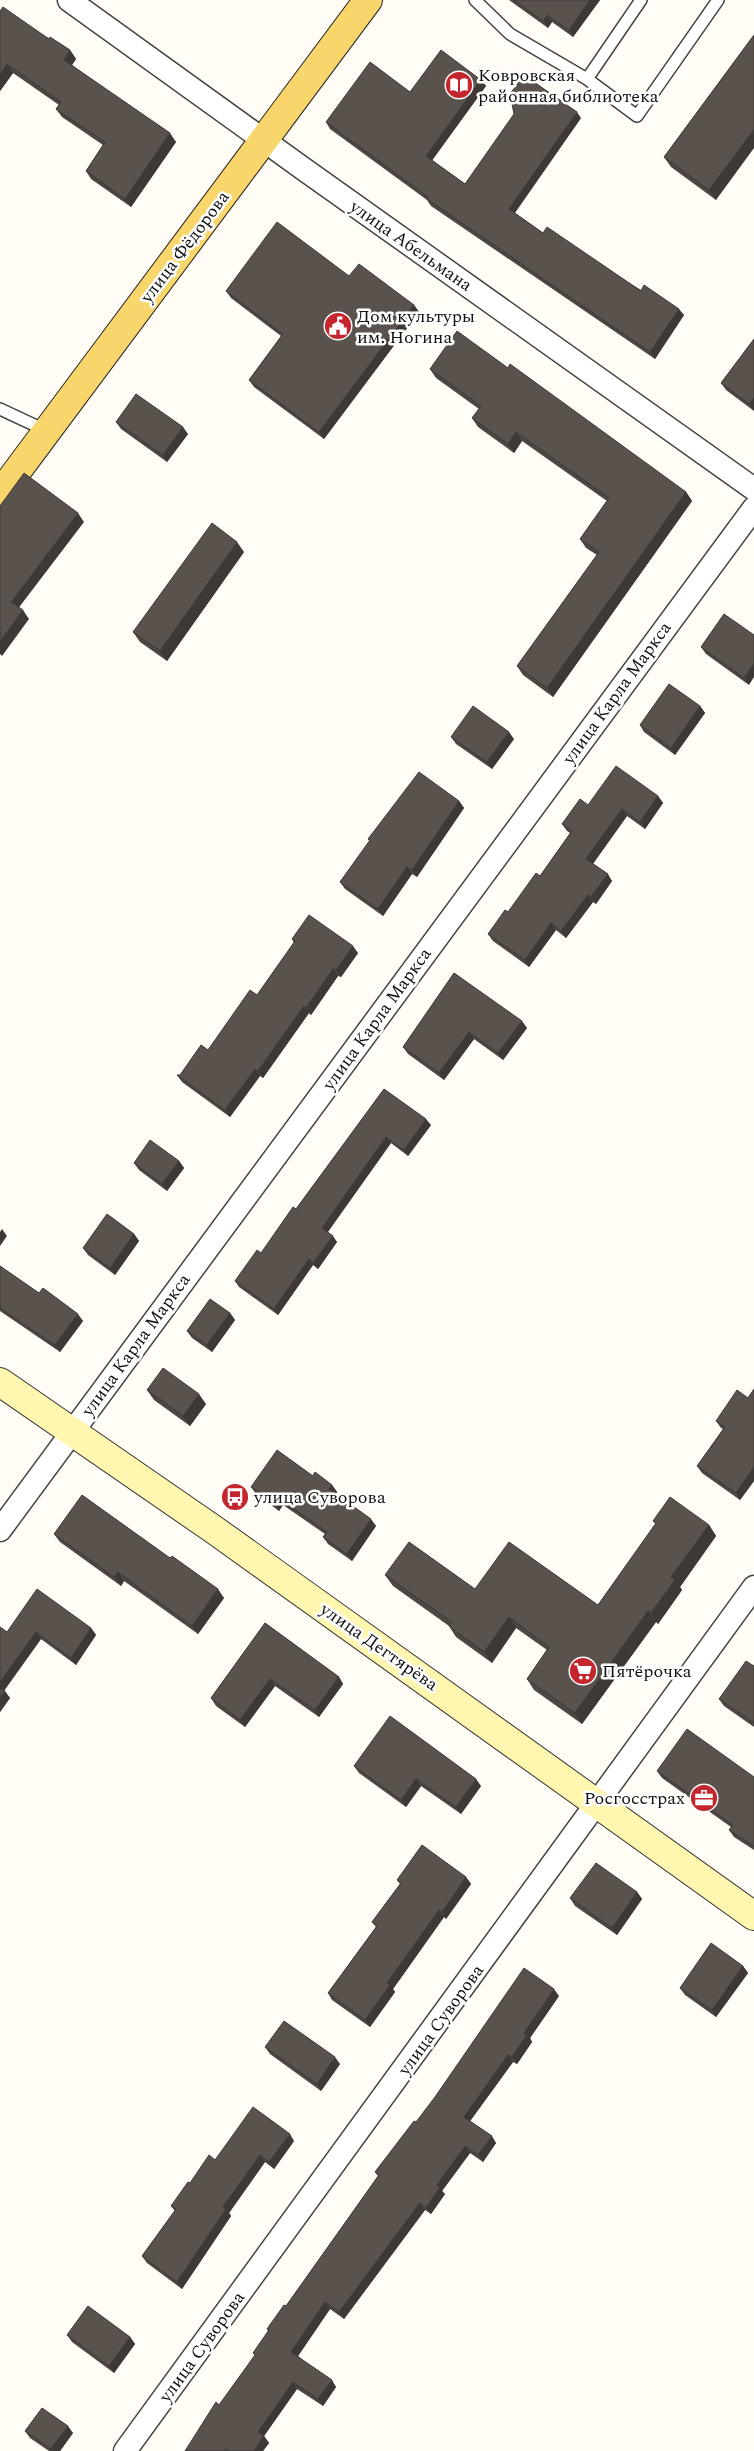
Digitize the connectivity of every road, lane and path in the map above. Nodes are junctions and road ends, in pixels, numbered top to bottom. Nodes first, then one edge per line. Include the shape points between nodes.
1 (69, 0) edge
2 (368, 0) edge
3 (475, 0) edge
4 (641, 0) edge
5 (718, 0) edge
6 (587, 79) junction
7 (264, 141) junction
8 (0, 409) edge
9 (47, 431) junction
10 (754, 489) edge
11 (0, 494) edge
12 (754, 508) edge
13 (0, 1382) edge
14 (72, 1432) junction
15 (0, 1530) edge
16 (754, 1587) edge
17 (599, 1803) junction
18 (754, 1916) edge
19 (125, 2451) edge

1 - 7 street, улица Абельмана
2 - 7 main road, улица Фёдорова
3 - 6 lane via 510,34
4 - 6 lane
5 - 6 lane via 637,116
7 - 9 main road, улица Фёдорова
7 - 10 street, улица Абельмана
8 - 9 lane
9 - 11 main road, улица Фёдорова
12 - 14 street, улица Карла Маркса
13 - 14 main road, улица Дегтярёва
14 - 15 street, улица Карла Маркса
14 - 17 main road, улица Дегтярёва
16 - 17 street, улица Суворова
17 - 18 main road, улица Дегтярёва
17 - 19 street, улица Суворова

